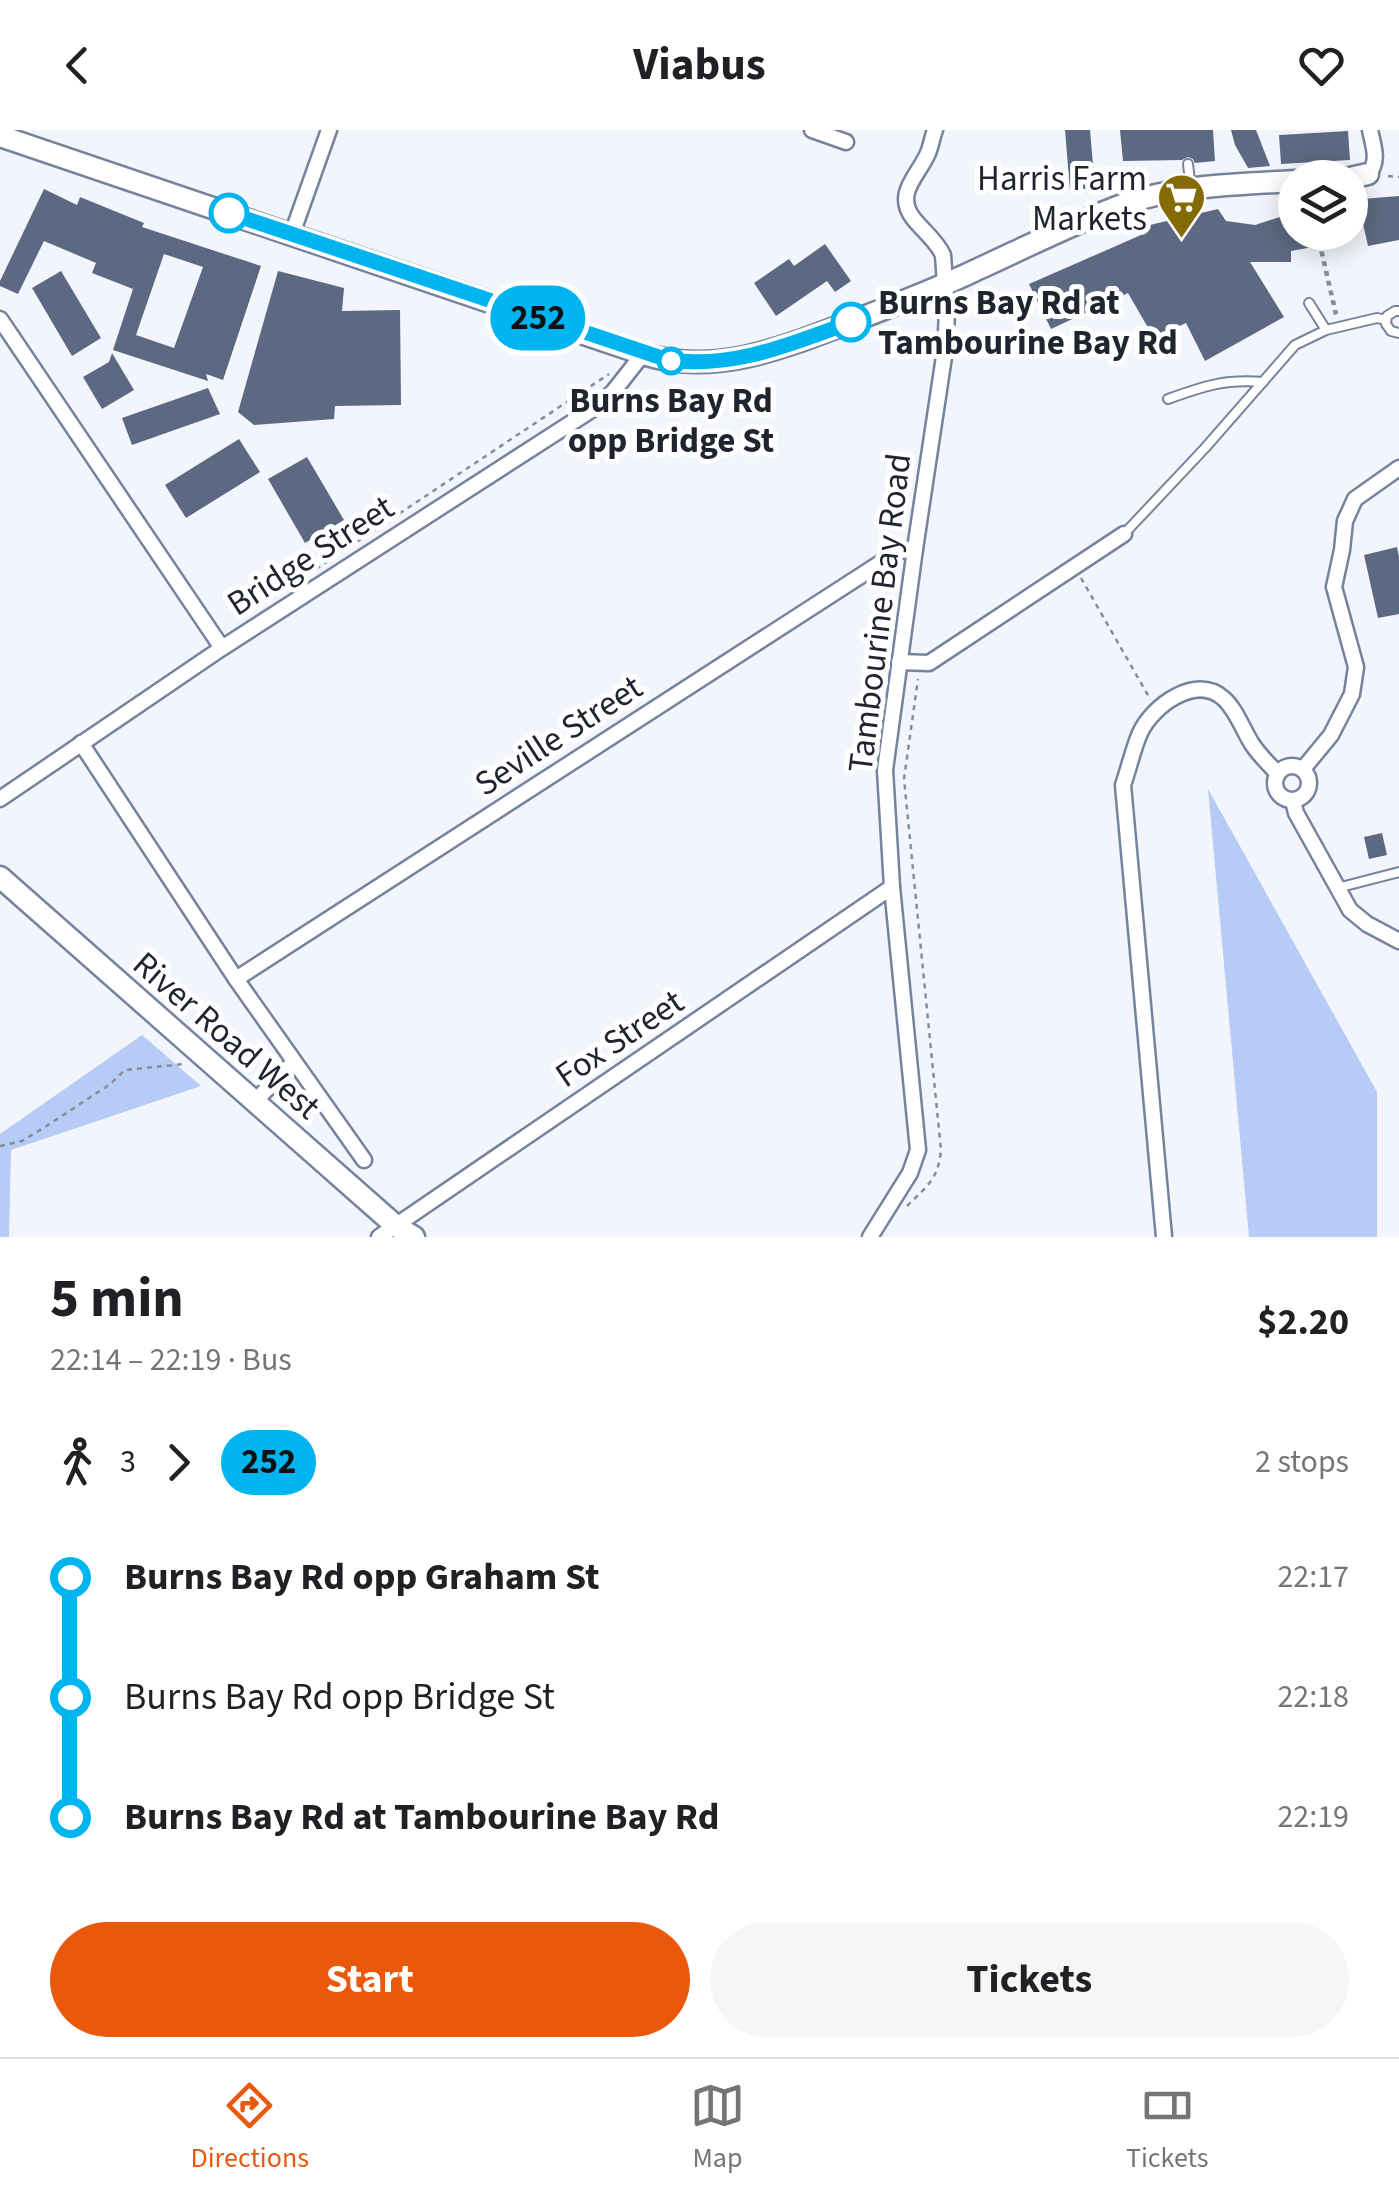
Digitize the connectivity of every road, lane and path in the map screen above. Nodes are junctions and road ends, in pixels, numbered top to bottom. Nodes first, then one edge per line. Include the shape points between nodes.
1 (329, 130) edge
2 (812, 130) edge
3 (934, 130) edge
4 (1370, 130) edge
5 (0, 136) edge
6 (846, 142) dead end
7 (1188, 164) dead end
8 (1369, 176) edge
9 (1399, 177) edge
10 (1278, 182) edge
11 (1191, 190) junction
12 (292, 234) junction
13 (1321, 250) edge
14 (946, 284) junction
15 (1309, 304) dead end
16 (1399, 312) edge
17 (0, 319) edge
18 (1386, 320) junction
19 (1339, 327) junction
20 (1326, 330) junction
21 (1399, 333) edge
22 (643, 354) junction
23 (618, 368) dead end
24 (1263, 382) junction
25 (1168, 398) dead end
26 (1399, 468) edge
27 (1124, 534) joint
28 (915, 549) junction
29 (1074, 566) junction
30 (318, 568) dead end
31 (222, 648) junction
32 (900, 662) junction
33 (918, 679) dead end
34 (1158, 711) junction
35 (81, 743) junction
36 (1303, 769) junction
37 (1278, 774) junction
38 (0, 798) edge
39 (1293, 801) junction
40 (1399, 872) edge
41 (0, 878) edge
42 (892, 887) junction
43 (1336, 888) junction
44 (1399, 941) edge
45 (236, 979) junction
46 (294, 1062) junction
47 (185, 1064) dead end
48 (254, 1102) junction
49 (0, 1146) edge
50 (364, 1160) dead end
51 (904, 1209) dead end
52 (397, 1233) edge
53 (870, 1237) edge
54 (1164, 1237) edge

1 - 12 street
2 - 6 street
3 - 14 street, Tambourine Bay Road via 906,203 940,249
4 - 8 street via 1375,156
5 - 12 street
7 - 11 lane
8 - 9 path
10 - 11 street
11 - 14 street via 1124,205
12 - 22 street
13 - 19 path
14 - 22 street via 749,357 694,363
14 - 28 street, Tambourine Bay Road via 945,350
15 - 20 lane
16 - 18 lane
17 - 31 street
18 - 19 lane
18 - 21 lane
19 - 20 lane
20 - 24 lane via 1295,346
22 - 31 street, Bridge Street via 599,405
23 - 30 path
24 - 25 lane via 1214,383
24 - 27 lane
26 - 36 street via 1356,500 1346,521 1334,587 1356,666 1352,694
27 - 29 street
28 - 32 street, Tambourine Bay Road
28 - 45 street, Seville Street via 899,550
29 - 32 street via 929,663
29 - 34 path
31 - 35 street, Bridge Street
32 - 42 street, Tambourine Bay Road via 885,770
33 - 51 path via 904,779 940,1150 931,1182
34 - 37 street via 1188,691 1221,696
34 - 54 street via 1142,729 1123,785
35 - 38 street, Bridge Street
35 - 45 street
36 - 37 street
36 - 39 street via 1309,788
37 - 39 street via 1279,794
39 - 43 street
40 - 43 lane
41 - 48 street, River Road West
42 - 52 street, Fox Street
42 - 53 street, Tambourine Bay Road via 918,1150
43 - 44 street via 1350,910
45 - 46 street
46 - 48 street
46 - 50 street
47 - 49 path via 124,1070 22,1142
48 - 52 street, River Road West

